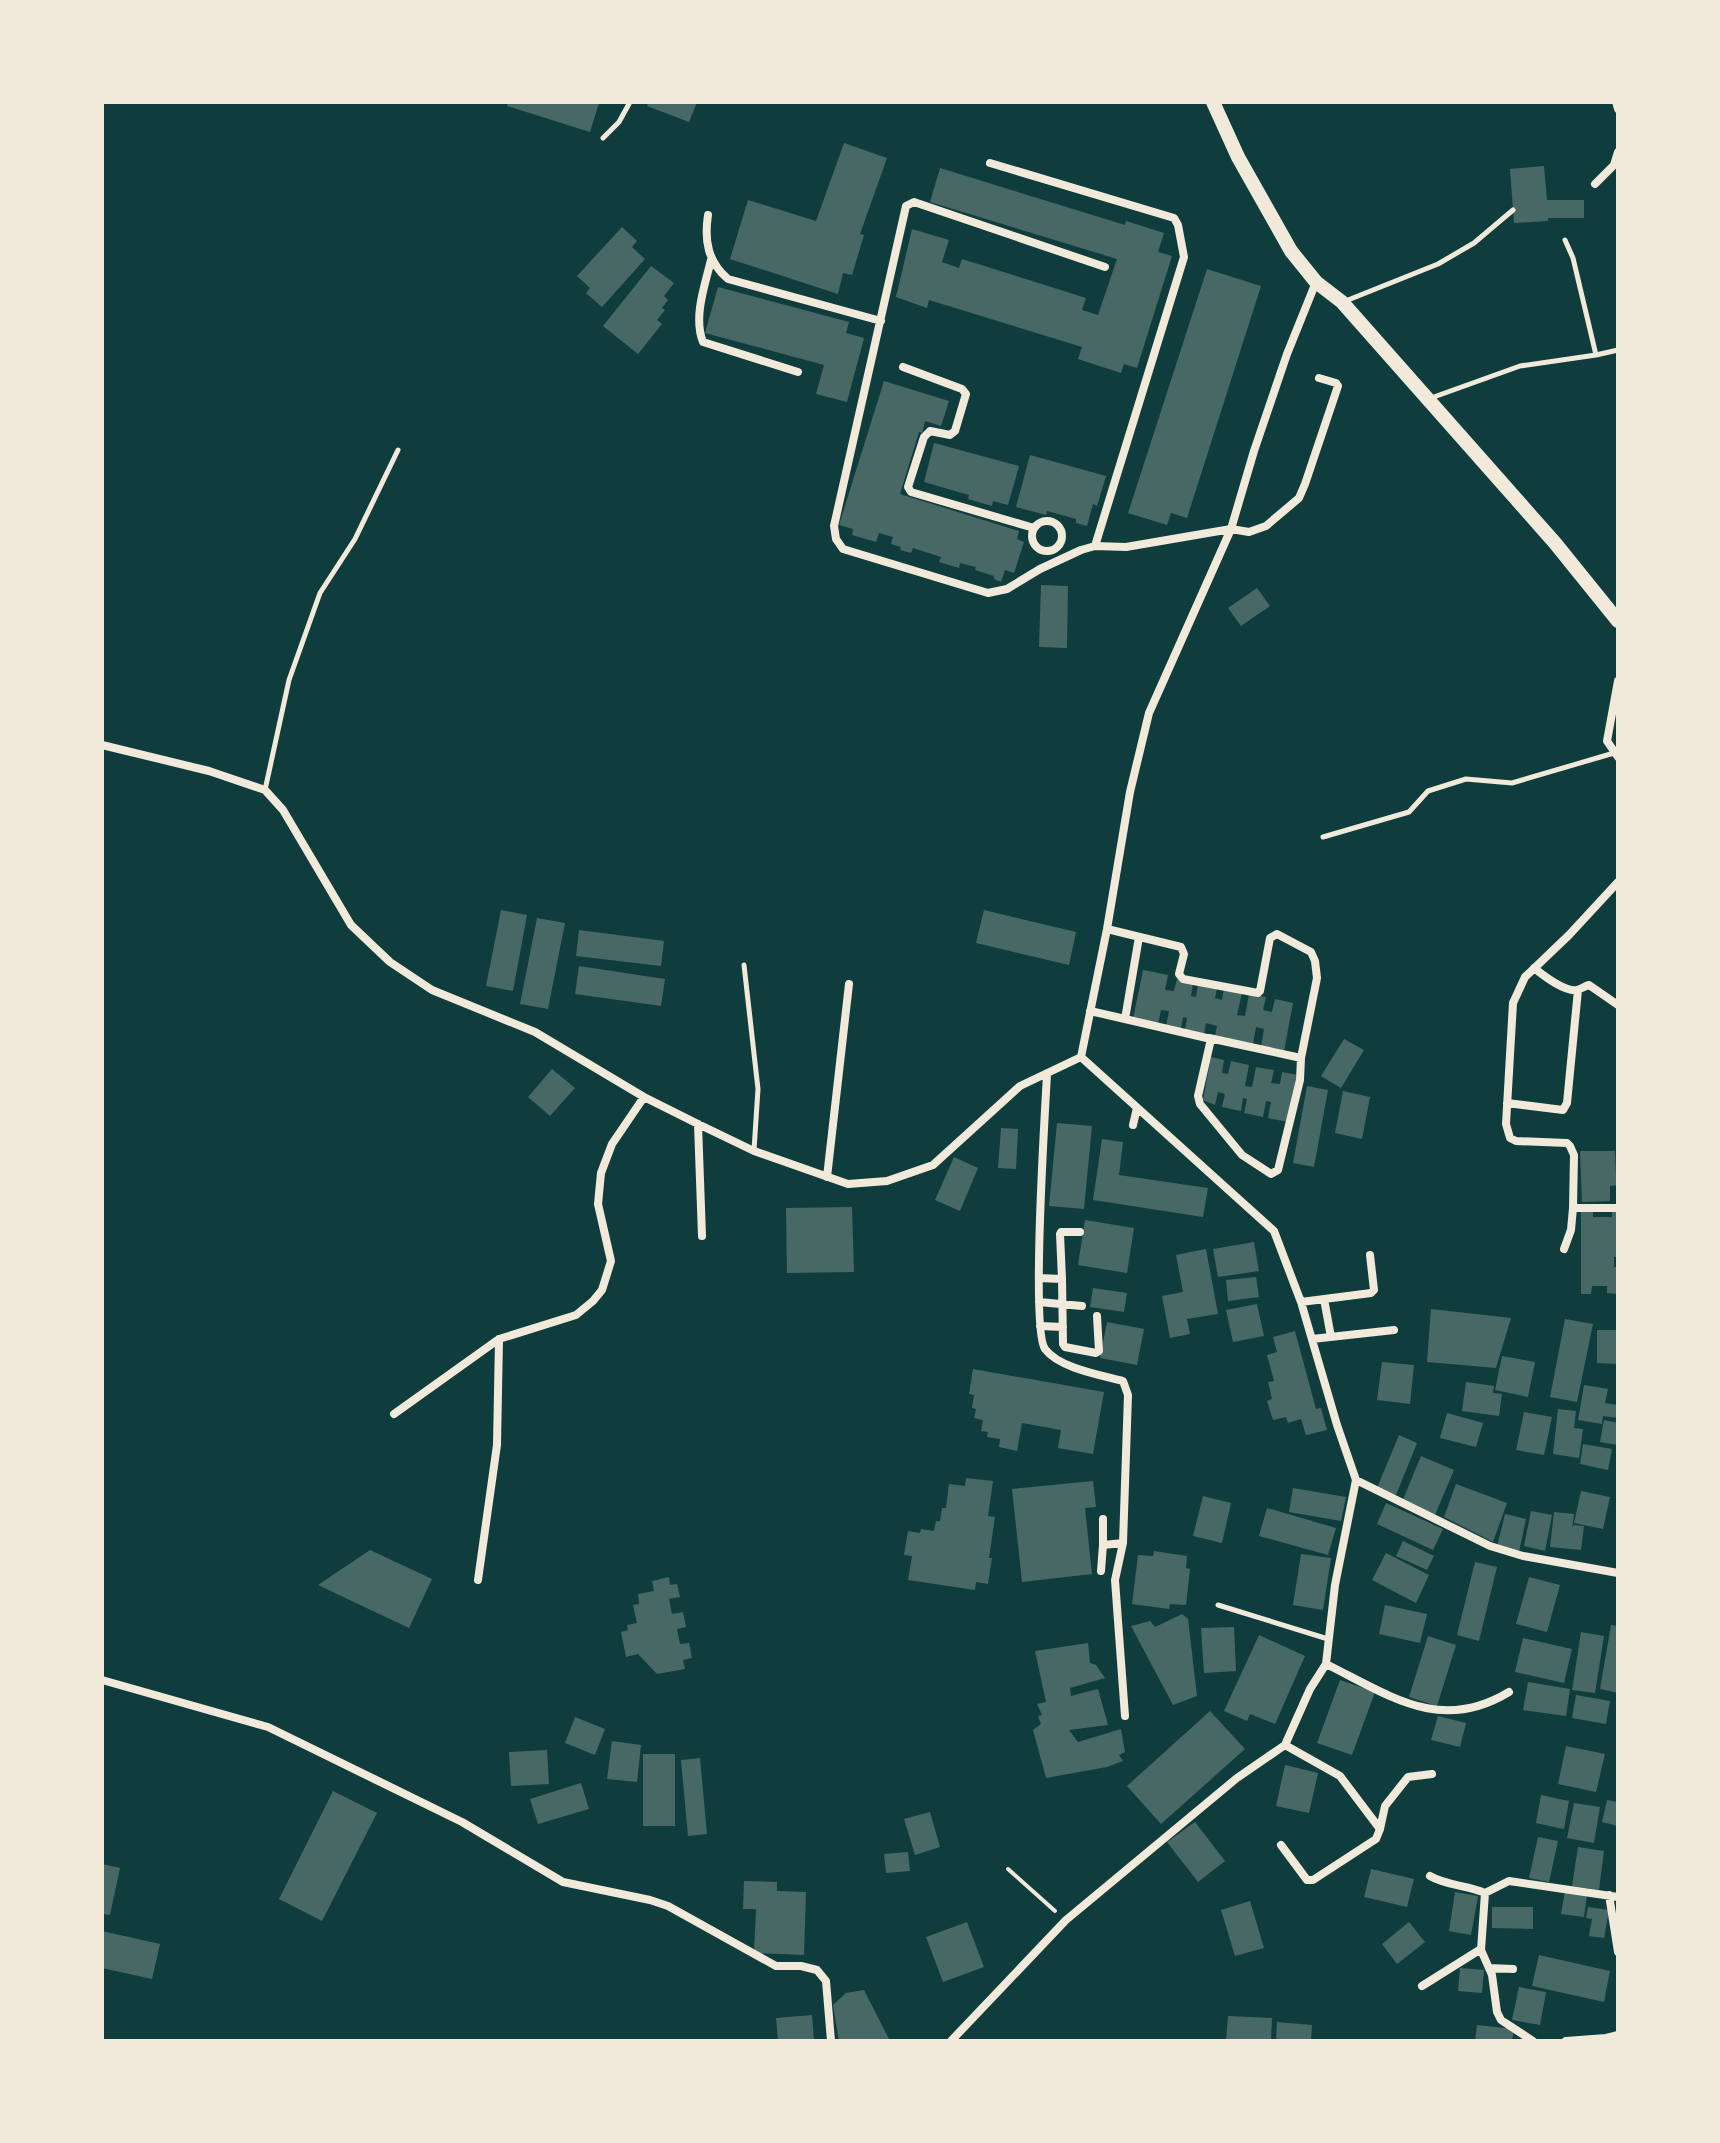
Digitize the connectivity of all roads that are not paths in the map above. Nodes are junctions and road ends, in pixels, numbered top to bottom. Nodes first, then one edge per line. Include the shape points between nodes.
1 (630, 102) edge
2 (1213, 102) edge
3 (1616, 102) edge
4 (1618, 109) edge
5 (603, 138) dead end
6 (1618, 152) edge
7 (990, 163) dead end
8 (1595, 184) dead end
9 (1513, 210) dead end
10 (708, 215) dead end
11 (1565, 240) dead end
12 (711, 260) junction
13 (1105, 267) dead end
14 (1316, 282) junction
15 (1342, 302) junction
16 (881, 321) junction
17 (1618, 350) edge
18 (1596, 355) junction
19 (903, 367) dead end
20 (798, 372) dead end
21 (1319, 378) dead end
22 (1427, 399) junction
23 (398, 450) dead end
24 (1034, 528) junction
25 (1231, 529) junction
26 (1061, 543) junction
27 (1095, 546) junction
28 (1081, 550) junction
29 (1618, 621) edge
30 (1618, 681) edge
31 (102, 745) edge
32 (1616, 755) edge
33 (265, 790) junction
34 (1323, 837) dead end
35 (1618, 882) edge
36 (1107, 929) junction
37 (1139, 937) junction
38 (744, 965) dead end
39 (1534, 968) junction
40 (849, 984) dead end
41 (1578, 990) junction
42 (1618, 1005) edge
43 (1090, 1011) junction
44 (1125, 1019) junction
45 (1209, 1038) junction
46 (1081, 1057) junction
47 (1301, 1058) junction
48 (1047, 1074) junction
49 (644, 1097) junction
50 (1507, 1103) junction
51 (1137, 1108) junction
52 (698, 1124) junction
53 (1133, 1125) dead end
54 (754, 1151) junction
55 (827, 1177) junction
56 (1573, 1208) junction
57 (1618, 1208) edge
58 (1080, 1232) dead end
59 (702, 1236) dead end
60 (1564, 1249) dead end
61 (1370, 1255) dead end
62 (1039, 1278) junction
63 (1062, 1279) junction
64 (1324, 1299) junction
65 (1039, 1302) junction
66 (1301, 1302) junction
67 (1062, 1303) junction
68 (1082, 1306) dead end
69 (1097, 1316) dead end
70 (1040, 1326) junction
71 (1063, 1327) junction
72 (1394, 1330) dead end
73 (1331, 1337) junction
74 (499, 1339) junction
75 (1312, 1339) junction
76 (394, 1414) dead end
77 (1356, 1480) junction
78 (1103, 1519) dead end
79 (1123, 1543) junction
80 (1103, 1545) junction
81 (1101, 1571) dead end
82 (1618, 1573) edge
83 (478, 1580) dead end
84 (1218, 1605) dead end
85 (1329, 1639) junction
86 (1326, 1664) junction
87 (102, 1680) edge
88 (1509, 1692) dead end
89 (1125, 1716) dead end
90 (1285, 1745) junction
91 (1432, 1774) dead end
92 (1380, 1829) junction
93 (1281, 1845) dead end
94 (1430, 1876) dead end
95 (1485, 1893) junction
96 (1614, 1896) edge
97 (1481, 1949) junction
98 (1618, 1952) edge
99 (1489, 1968) junction
100 (1513, 1969) dead end
101 (1422, 1986) dead end
102 (1618, 2035) edge
103 (1530, 2040) edge
104 (831, 2041) edge
105 (951, 2041) edge
106 (1566, 2041) edge

1 - 5 lane
2 - 14 street via 1291,251
3 - 4 street
6 - 8 street via 1614,165
7 - 27 street via 1174,218 1178,225 1184,257
9 - 15 lane via 1438,264
10 - 12 street via 705,233
11 - 18 lane
12 - 16 street via 728,279
12 - 20 street via 699,316 703,342
13 - 16 street via 914,202 906,206
14 - 15 street
14 - 25 street
15 - 22 street
16 - 28 street via 834,526 843,549 988,593 1007,589
17 - 18 lane
18 - 22 lane via 1520,366
19 - 24 street via 966,394 955,431 930,431 924,437 908,487 911,492
21 - 25 street via 1338,386 1299,498 1266,526 1249,532
22 - 29 street
23 - 33 lane via 355,539 320,593 289,680
24 - 26 street via 1047,520 1055,523 1061,528
24 - 26 street via 1032,536 1041,550
25 - 27 street via 1126,547
25 - 36 street via 1149,713
26 - 28 street
27 - 28 street
30 - 32 street via 1607,741
31 - 33 street
32 - 34 lane via 1512,783 1466,779 1428,791 1409,812
33 - 49 street via 283,810 351,925 390,962 432,990 535,1032
35 - 39 street
36 - 37 street
36 - 43 street
37 - 44 street
37 - 47 street via 1181,947 1183,979 1258,993 1270,938 1277,934 1311,952 1317,978
38 - 54 lane via 758,1089
39 - 41 street via 1558,985
39 - 50 street via 1513,1003
40 - 55 street
41 - 42 street via 1589,985
41 - 50 street via 1563,1110
43 - 44 street
43 - 46 street
44 - 45 street
45 - 47 street
45 - 47 street via 1200,1104 1242,1155 1271,1174 1278,1170
46 - 48 street
46 - 51 street
48 - 55 street via 1020,1086 933,1165 887,1181 848,1184
48 - 62 street
49 - 52 street
49 - 74 street via 612,1144 601,1173 598,1204 611,1261 602,1290 576,1315
50 - 56 street via 1510,1138 1570,1146
51 - 53 street
51 - 66 street via 1274,1231
52 - 54 street
52 - 59 street
54 - 55 street
56 - 57 street
56 - 60 street
58 - 63 street via 1060,1234
61 - 64 street via 1371,1293
62 - 63 street
62 - 65 street
63 - 67 street
64 - 66 street
64 - 73 street
65 - 67 street
65 - 70 street
66 - 75 street
67 - 68 street
67 - 71 street
69 - 71 street via 1096,1353 1065,1347
70 - 71 street
70 - 79 street via 1042,1346 1054,1359 1123,1381 1128,1395
72 - 73 street
73 - 75 street
74 - 76 street
74 - 83 street via 497,1445
75 - 77 street
77 - 82 street via 1490,1546
77 - 85 street
78 - 80 street
79 - 80 street
79 - 89 street via 1115,1580
80 - 81 street
84 - 85 lane
85 - 86 street
86 - 88 street via 1412,1706 1437,1711 1491,1703
86 - 90 street
87 - 104 street via 268,1727 462,1822 563,1882 668,1906 776,1966 817,1970 826,1981
90 - 92 street via 1340,1776
90 - 105 street via 1237,1778 1066,1920
91 - 92 street via 1408,1777 1385,1806
92 - 93 street via 1376,1839 1313,1880 1307,1880
94 - 95 street
95 - 96 street via 1509,1881
95 - 97 street
96 - 98 street
97 - 99 street
97 - 101 street
99 - 100 street
99 - 103 street via 1501,2020
102 - 106 street

